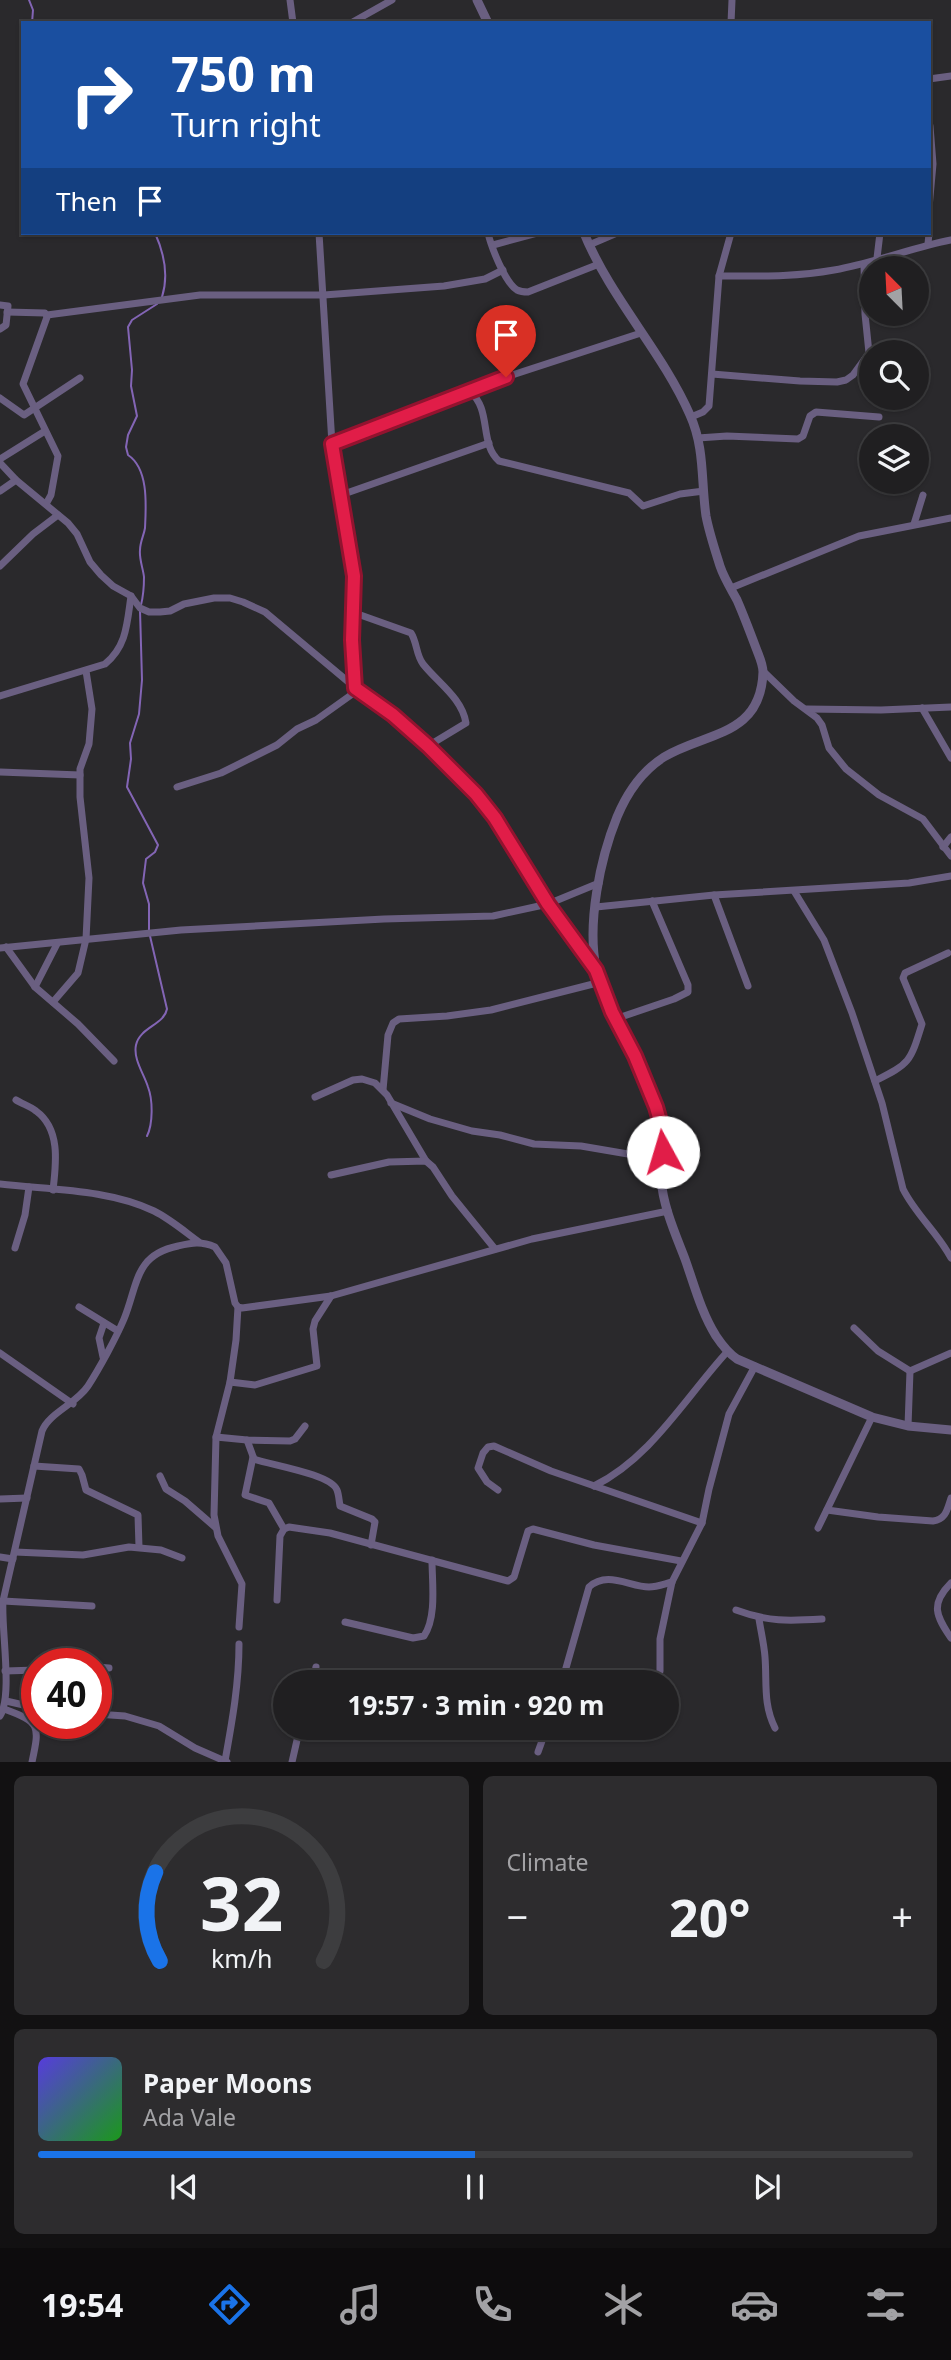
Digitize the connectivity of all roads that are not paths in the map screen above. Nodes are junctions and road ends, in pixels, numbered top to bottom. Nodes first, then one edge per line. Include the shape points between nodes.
1 (290, 0) edge
2 (392, 0) edge
3 (477, 0) edge
4 (732, 0) edge
5 (293, 21) edge
6 (355, 21) edge
7 (487, 21) edge
8 (731, 21) edge
9 (951, 76) edge
10 (931, 79) edge
11 (931, 139) edge
12 (931, 186) edge
13 (319, 235) edge
14 (489, 235) edge
15 (530, 235) edge
16 (585, 235) edge
17 (612, 235) edge
18 (730, 235) edge
19 (880, 235) edge
20 (929, 235) edge
21 (951, 240) edge
22 (928, 244) junction
23 (493, 245) junction
24 (589, 245) junction
25 (877, 256) edge
26 (884, 256) edge
27 (599, 264) junction
28 (859, 265) edge
29 (503, 270) junction
30 (719, 276) junction
31 (324, 295) junction
32 (0, 305) edge
33 (7, 312) junction
34 (47, 315) junction
35 (866, 326) edge
36 (0, 329) edge
37 (641, 333) junction
38 (712, 374) junction
39 (80, 378) dead end
40 (470, 392) junction
41 (0, 398) edge
42 (34, 410) junction
43 (691, 417) junction
44 (880, 417) dead end
45 (45, 431) junction
46 (698, 438) junction
47 (489, 443) junction
48 (332, 444) junction
49 (0, 461) edge
50 (16, 480) junction
51 (0, 491) edge
52 (704, 491) junction
53 (341, 495) junction
54 (923, 495) dead end
55 (46, 504) junction
56 (58, 515) junction
57 (951, 518) edge
58 (914, 524) junction
59 (0, 566) edge
60 (731, 588) junction
61 (131, 596) junction
62 (352, 612) junction
63 (86, 671) junction
64 (763, 671) junction
65 (357, 689) junction
66 (0, 696) edge
67 (951, 707) edge
68 (922, 708) junction
69 (806, 709) junction
70 (428, 746) junction
71 (951, 758) edge
72 (0, 772) edge
73 (80, 775) junction
74 (177, 787) dead end
75 (951, 837) edge
76 (943, 846) junction
77 (951, 856) edge
78 (951, 876) edge
79 (599, 883) junction
80 (794, 891) junction
81 (714, 895) junction
82 (652, 901) junction
83 (548, 904) junction
84 (596, 907) junction
85 (86, 939) junction
86 (57, 944) junction
87 (3, 948) edge
88 (948, 953) dead end
89 (596, 970) junction
90 (601, 982) junction
91 (748, 986) dead end
92 (35, 987) junction
93 (53, 1002) junction
94 (615, 1019) junction
95 (114, 1061) dead end
96 (875, 1081) junction
97 (383, 1090) junction
98 (315, 1097) dead end
99 (16, 1100) dead end
100 (391, 1103) junction
101 (663, 1160) junction
102 (426, 1161) junction
103 (331, 1175) dead end
104 (0, 1184) edge
105 (29, 1187) junction
106 (52, 1190) junction
107 (668, 1211) junction
108 (199, 1242) junction
109 (15, 1248) dead end
110 (495, 1249) junction
111 (951, 1258) edge
112 (331, 1296) junction
113 (79, 1307) dead end
114 (237, 1307) junction
115 (104, 1323) junction
116 (854, 1328) dead end
117 (118, 1332) junction
118 (727, 1352) junction
119 (0, 1353) edge
120 (951, 1353) edge
121 (103, 1357) junction
122 (755, 1366) junction
123 (910, 1371) junction
124 (230, 1381) junction
125 (73, 1404) junction
126 (872, 1417) junction
127 (305, 1426) dead end
128 (908, 1426) junction
129 (951, 1430) edge
130 (216, 1437) junction
131 (247, 1440) junction
132 (253, 1457) junction
133 (34, 1466) junction
134 (160, 1476) dead end
135 (594, 1486) junction
136 (498, 1490) dead end
137 (27, 1498) junction
138 (0, 1499) edge
139 (951, 1499) edge
140 (827, 1510) junction
141 (702, 1523) junction
142 (215, 1527) junction
143 (818, 1528) dead end
144 (284, 1529) junction
145 (372, 1545) junction
146 (139, 1547) junction
147 (14, 1555) junction
148 (0, 1557) edge
149 (182, 1558) dead end
150 (432, 1560) junction
151 (681, 1561) junction
152 (672, 1582) junction
153 (951, 1583) edge
154 (3, 1601) junction
155 (277, 1601) dead end
156 (92, 1606) dead end
157 (736, 1610) dead end
158 (759, 1619) junction
159 (822, 1619) dead end
160 (345, 1622) dead end
161 (239, 1627) dead end
162 (951, 1638) edge
163 (239, 1644) dead end
164 (316, 1667) dead end
165 (21, 1670) edge
166 (315, 1670) edge
167 (565, 1670) edge
168 (660, 1670) edge
169 (5, 1671) junction
170 (3, 1706) edge
171 (21, 1707) edge
172 (112, 1715) edge
173 (775, 1728) dead end
174 (297, 1740) edge
175 (542, 1740) edge
176 (538, 1752) dead end
177 (226, 1761) edge
178 (32, 1762) edge
179 (292, 1762) edge

1 - 5 street
2 - 6 street
3 - 7 street
4 - 8 street
9 - 10 street
11 - 12 street
13 - 31 street
14 - 23 street
15 - 23 street
16 - 24 street
17 - 24 street
18 - 30 street
19 - 25 street
20 - 22 street
21 - 22 street
22 - 26 street
23 - 29 street
24 - 27 street
27 - 29 street via 528,292 516,289
27 - 37 street
28 - 30 street via 809,274
29 - 31 street via 485,279 444,286
30 - 38 street
31 - 34 street via 200,295
31 - 48 street
32 - 33 street via 8,306
33 - 34 street
33 - 36 street via 6,325
34 - 42 street via 24,376
35 - 38 street via 869,353 846,380 800,382
37 - 40 street
37 - 43 street
38 - 43 street via 709,406
39 - 42 street
40 - 47 street via 479,402
40 - 48 street
41 - 42 street via 20,415
42 - 45 street
43 - 46 street
44 - 46 street via 816,412 798,439
45 - 49 street
45 - 55 street via 58,456
46 - 52 street
47 - 52 street via 499,461 629,493 643,506
47 - 53 street
48 - 53 street
49 - 50 street
50 - 51 street
50 - 55 street
52 - 60 street via 706,519
53 - 62 street via 354,576
54 - 58 street
55 - 56 street
56 - 59 street
56 - 61 street via 77,534 101,575
57 - 58 street
58 - 60 street via 859,536
60 - 64 street
61 - 63 street via 121,647 105,664
61 - 65 street via 149,612 214,598 243,601 282,625
62 - 65 street
62 - 70 street via 411,633 422,663 445,685 460,709 466,723
63 - 66 street
63 - 73 street via 92,709
64 - 69 street
64 - 79 street via 754,705 738,725 665,756 638,780 617,817
65 - 70 street
65 - 74 street via 277,745 222,773
67 - 68 street
68 - 69 street
68 - 71 street
69 - 76 street via 822,725 829,748 846,769 878,795 923,819
70 - 83 street via 495,818
72 - 73 street
73 - 85 street via 89,878
75 - 76 street
76 - 77 street
78 - 80 street
79 - 83 street
79 - 84 street
80 - 81 street
80 - 96 street via 824,940
81 - 82 street
81 - 91 street
82 - 84 street
82 - 94 street via 688,992
83 - 85 street via 493,916 181,930
83 - 89 street
84 - 89 street
85 - 86 street
85 - 93 street via 78,973
86 - 87 street
86 - 92 street
87 - 92 street
88 - 96 street via 905,973 922,1024 906,1063
89 - 90 street
90 - 94 street
90 - 97 street via 491,1010 399,1019 387,1035
92 - 93 street
93 - 95 street
94 - 101 street via 656,1107
96 - 111 street via 903,1189
97 - 98 street via 362,1079
97 - 100 street
99 - 106 street via 36,1111 51,1133 56,1158
100 - 101 street via 430,1119 534,1144 581,1146
100 - 102 street
101 - 107 street via 661,1177
102 - 103 street via 389,1162
102 - 110 street
104 - 105 street
105 - 106 street
105 - 109 street
106 - 108 street via 138,1205 165,1217
107 - 110 street
107 - 118 street via 701,1305
108 - 114 street via 220,1252
108 - 117 street via 151,1256 136,1280
110 - 112 street
112 - 114 street
112 - 124 street via 313,1329 317,1366 256,1385
113 - 115 street
114 - 124 street
115 - 117 street
115 - 121 street via 99,1343
116 - 123 street via 878,1351
117 - 121 street
118 - 122 street
118 - 135 street via 637,1457
119 - 125 street
120 - 123 street
121 - 125 street
122 - 126 street
122 - 141 street via 729,1414
123 - 128 street
124 - 130 street
125 - 133 street via 45,1424
126 - 128 street
126 - 140 street
127 - 131 street via 290,1441
128 - 129 street
130 - 131 street
130 - 142 street
131 - 132 street
132 - 144 street via 245,1495 269,1503
132 - 145 street via 334,1485 340,1506 375,1522
133 - 137 street
133 - 146 street via 79,1469 86,1490 138,1515
134 - 142 street via 166,1489
135 - 136 street via 494,1446 483,1453 478,1468
135 - 141 street
137 - 138 street
137 - 147 street
139 - 140 street via 945,1515 933,1521
140 - 143 street
141 - 151 street
142 - 161 street via 242,1584
144 - 145 street via 330,1533
144 - 155 street
145 - 150 street
146 - 147 street via 83,1555
146 - 149 street
147 - 148 street
147 - 154 street
150 - 151 street via 508,1581 514,1577 528,1531 533,1529
150 - 160 street via 431,1612 424,1636 413,1638
151 - 152 street
152 - 167 street via 649,1587 612,1580 589,1587
152 - 168 street via 660,1639
153 - 162 street via 937,1605 937,1618
154 - 156 street
154 - 169 street
157 - 158 street
158 - 159 street
158 - 173 street via 765,1701
163 - 177 street
164 - 166 street
165 - 169 street
169 - 170 street
170 - 171 street
170 - 178 street via 27,1717 35,1727
172 - 177 street via 159,1726
174 - 179 street
175 - 176 street

